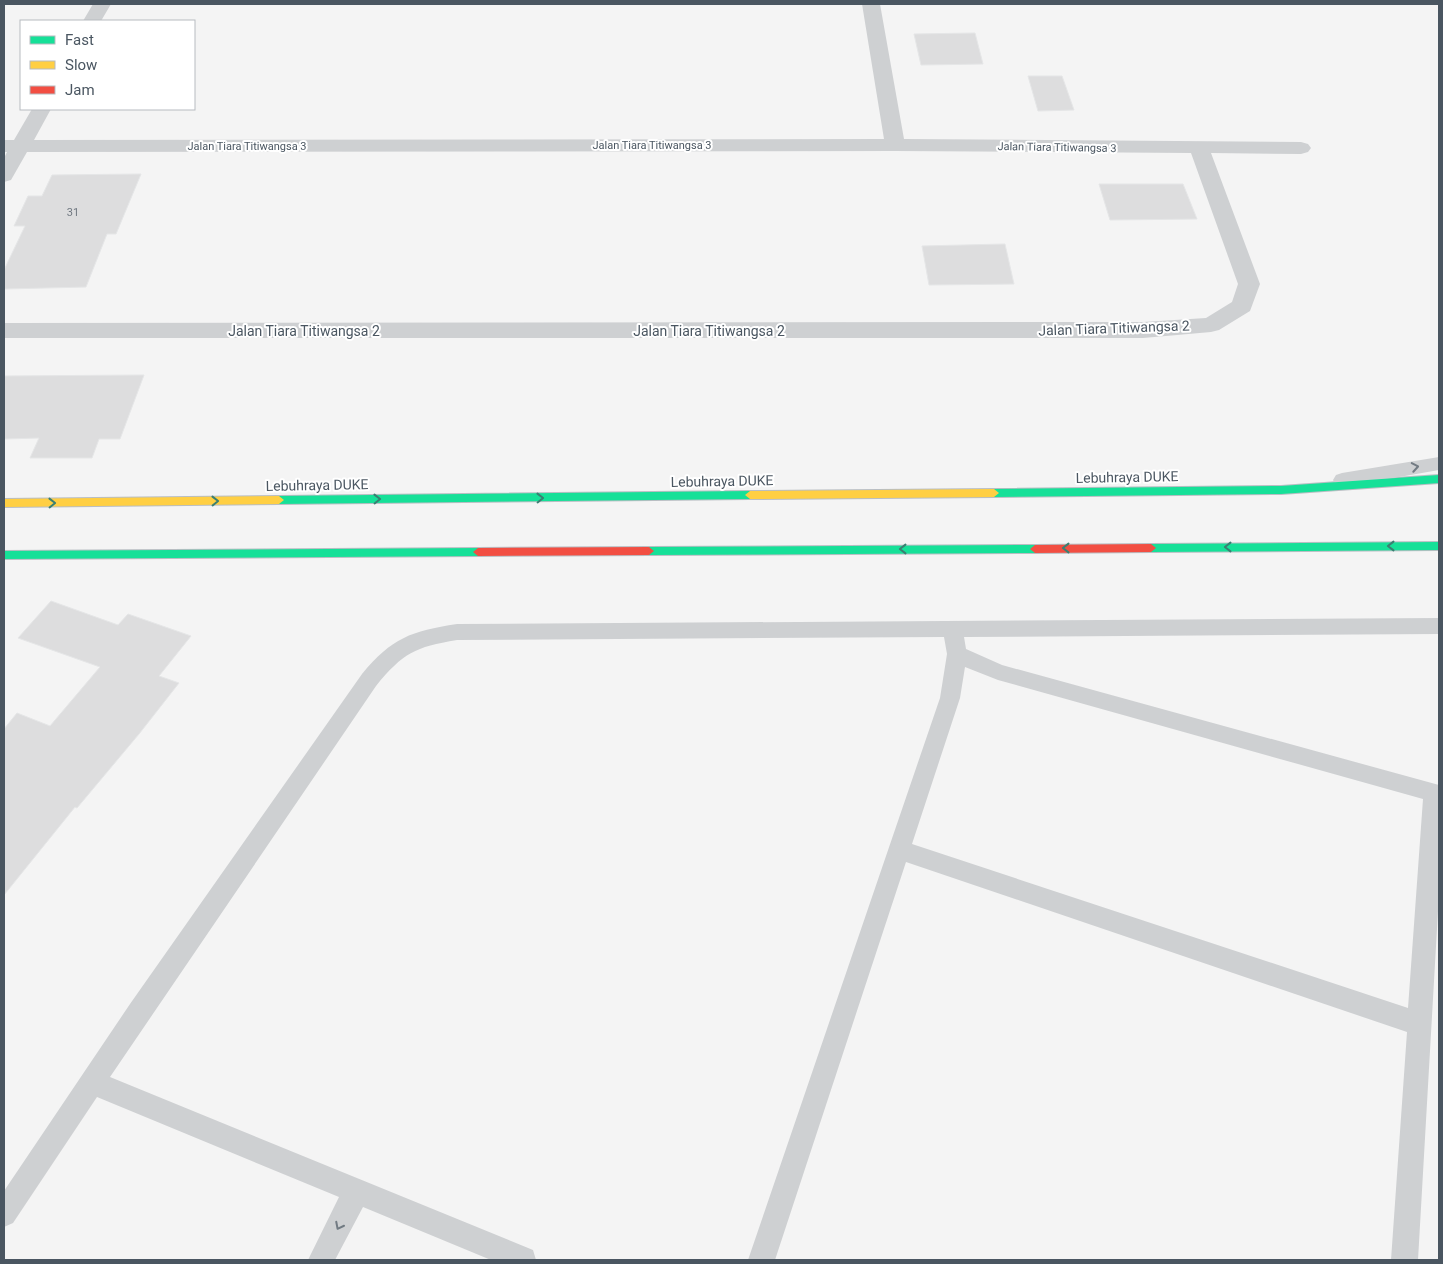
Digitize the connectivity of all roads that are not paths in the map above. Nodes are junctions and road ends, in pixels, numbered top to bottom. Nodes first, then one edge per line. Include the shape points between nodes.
1 (102, 4) edge
2 (872, 4) edge
3 (93, 20) edge
4 (40, 110) edge
5 (895, 145) junction
6 (12, 146) edge
7 (1199, 148) junction
8 (1301, 148) dead end
9 (4, 176) edge
10 (4, 331) edge
11 (1439, 462) edge
12 (1439, 479) edge
13 (1281, 490) junction
14 (4, 503) edge
15 (1439, 546) edge
16 (4, 555) edge
17 (1439, 626) edge
18 (953, 629) junction
19 (957, 654) junction
20 (1437, 794) edge
21 (899, 850) junction
22 (1420, 1024) junction
23 (92, 1082) junction
24 (357, 1191) junction
25 (4, 1214) edge
26 (321, 1260) edge
27 (523, 1260) edge
28 (761, 1260) edge
29 (1405, 1260) edge

1 - 3 street
2 - 5 street
4 - 6 street
5 - 6 street, Jalan Tiara Titiwangsa 3
5 - 7 street, Jalan Tiara Titiwangsa 3
6 - 9 street
7 - 8 street, Jalan Tiara Titiwangsa 3
7 - 10 street, Jalan Tiara Titiwangsa 2 via 1249,284 1242,306 1211,325 1143,330
13 -> 11 lane
12 - 13 highway, Lebuhraya DUKE
14 -> 13 highway, Lebuhraya DUKE
15 -> 16 highway
17 - 18 lane
18 - 19 lane
18 - 23 lane via 457,632 428,636 402,646 385,659 369,680
19 - 20 lane via 998,672
19 - 21 lane via 950,698
20 - 22 lane
21 - 22 lane
21 - 28 lane
22 - 29 lane
23 - 24 lane
23 - 25 lane
24 -> 26 lane
24 - 27 lane

